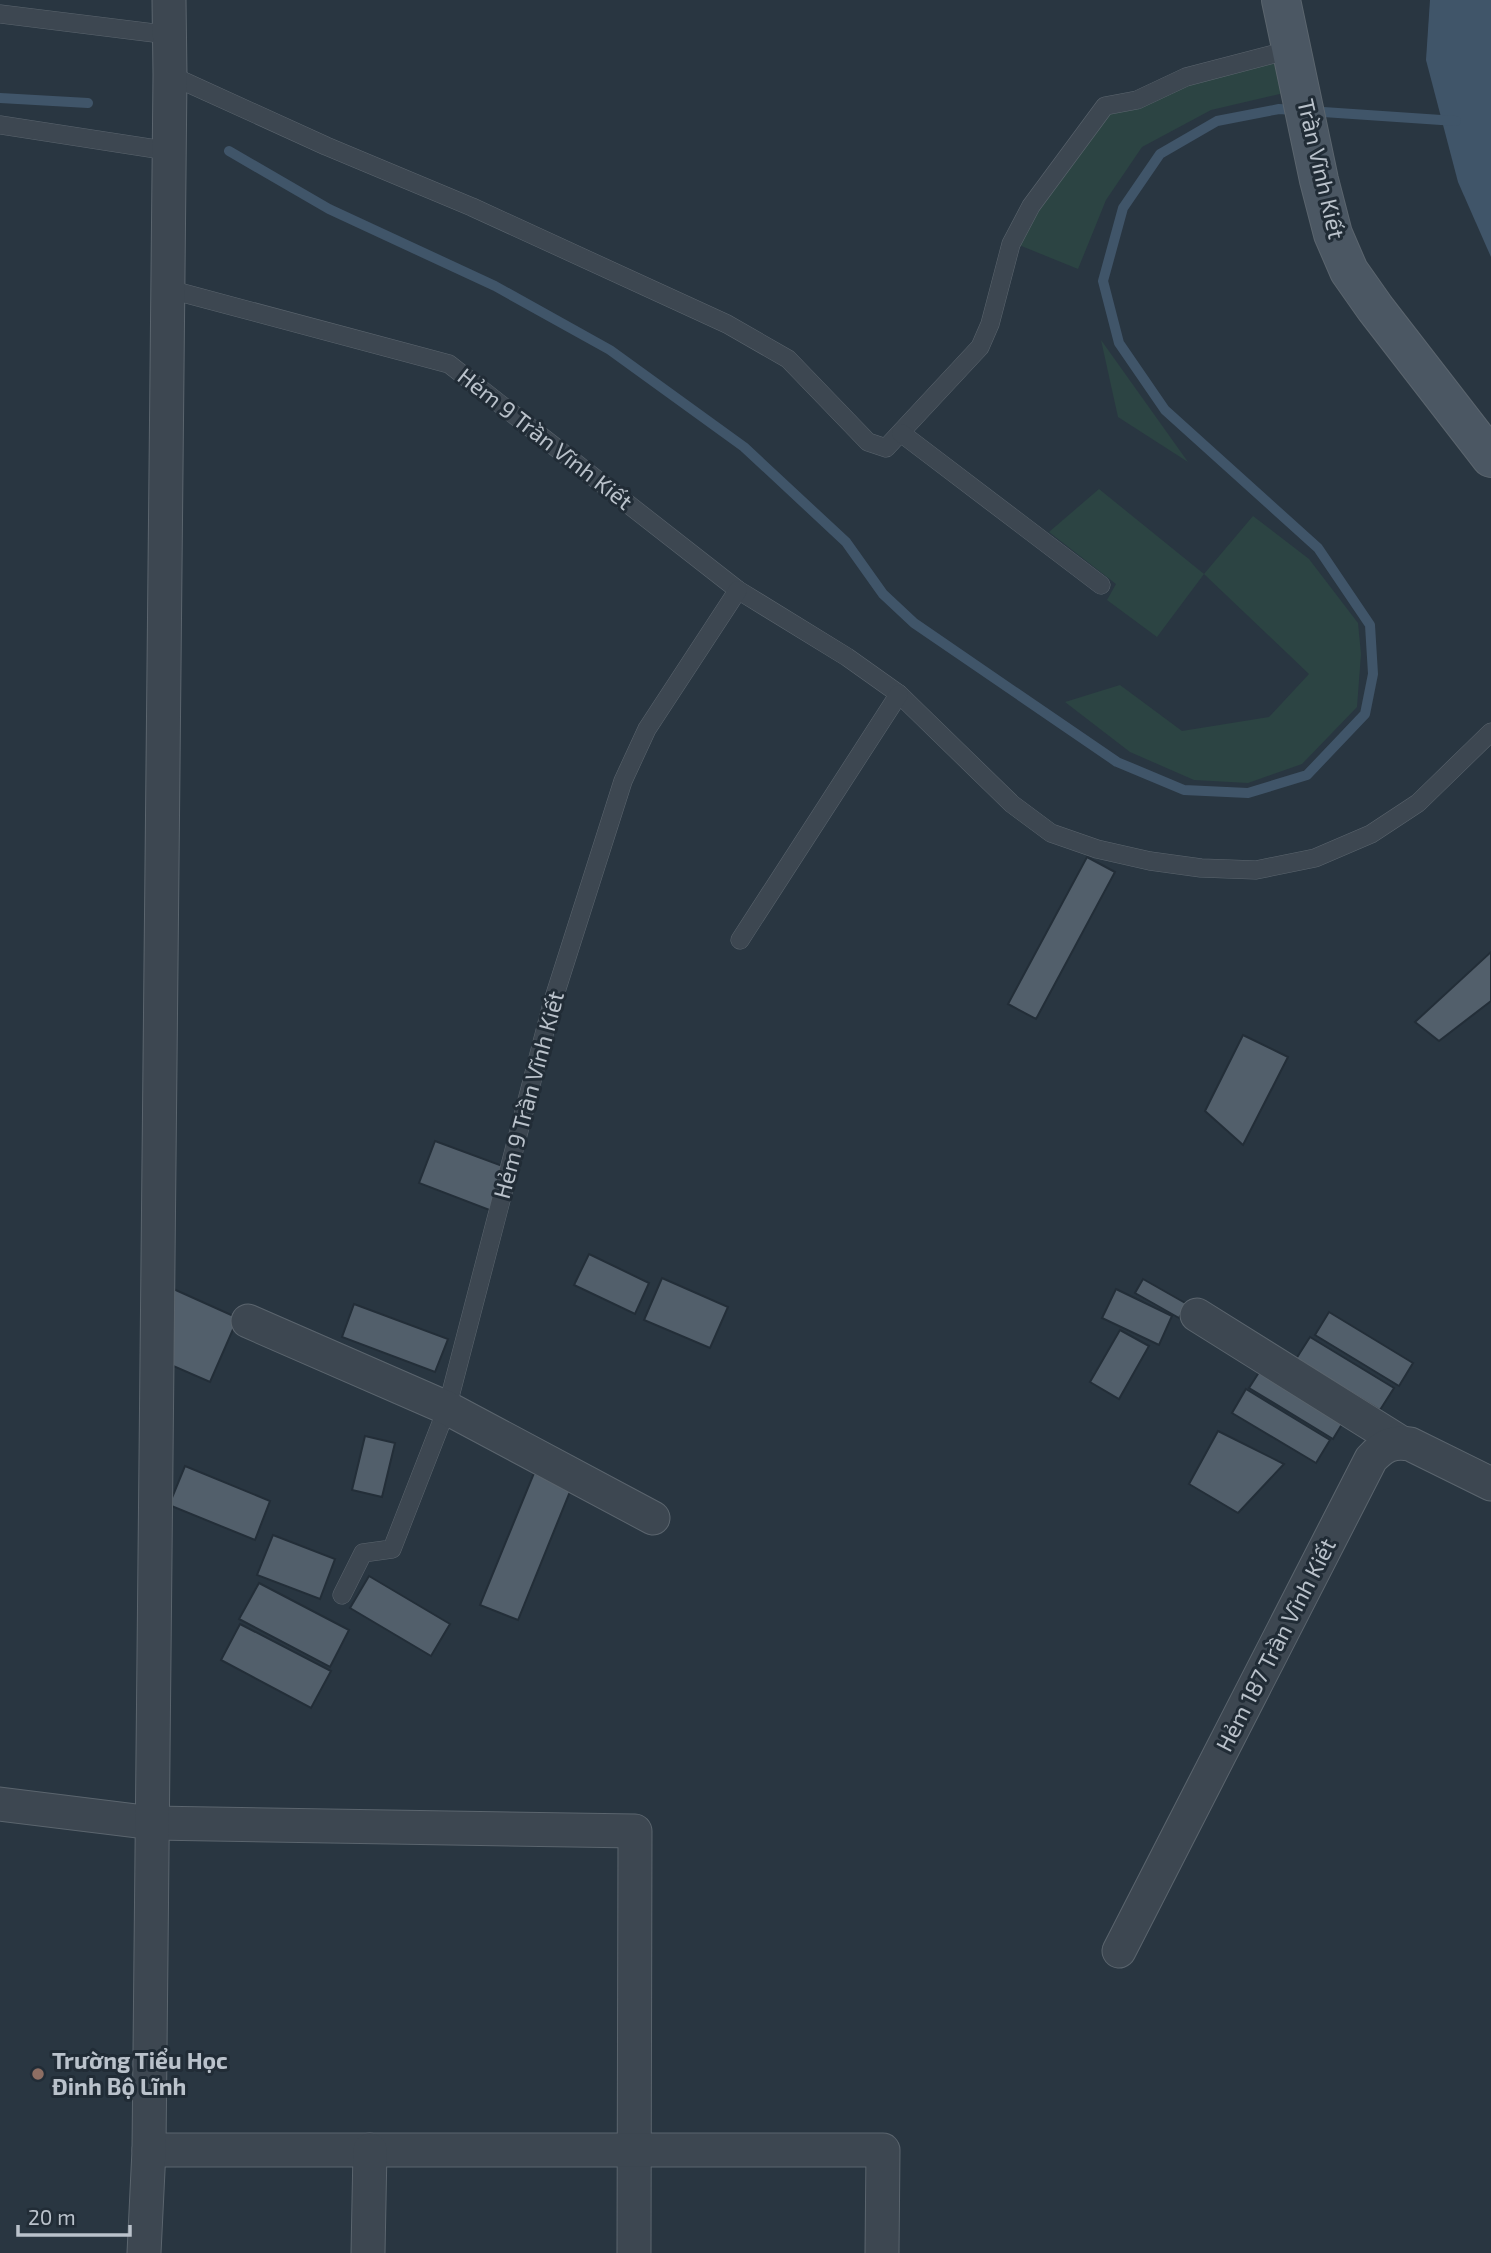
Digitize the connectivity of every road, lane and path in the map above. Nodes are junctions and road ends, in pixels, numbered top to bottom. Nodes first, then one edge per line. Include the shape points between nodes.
1 (169, 0) edge
2 (1281, 0) edge
3 (0, 14) edge
4 (170, 35) junction
5 (1296, 65) junction
6 (170, 75) junction
7 (0, 125) edge
8 (169, 151) junction
9 (168, 289) junction
10 (901, 433) junction
11 (1491, 458) edge
12 (1101, 584) dead end
13 (738, 590) junction
14 (899, 694) junction
15 (1491, 732) edge
16 (740, 940) dead end
17 (1197, 1315) dead end
18 (248, 1321) dead end
19 (447, 1408) junction
20 (1400, 1442) junction
21 (1491, 1484) edge
22 (653, 1518) dead end
23 (342, 1595) dead end
24 (0, 1804) edge
25 (153, 1823) junction
26 (1119, 1951) dead end
27 (149, 2150) junction
28 (370, 2150) junction
29 (635, 2150) junction
30 (144, 2253) edge
31 (368, 2253) edge
32 (634, 2253) edge
33 (882, 2253) edge

1 - 4 street
2 - 5 street, Trần Vĩnh Kiết
3 - 4 lane
4 - 6 street
5 - 10 lane via 1186,77 1137,100 1105,106 1031,206 1011,244 980,347
5 - 11 street, Trần Vĩnh Kiết via 1333,234 1349,271
6 - 8 street
6 - 10 lane via 727,324 788,359 868,442 887,448
7 - 8 lane
8 - 9 street
9 - 13 lane, Hẻm 9 Trần Vĩnh Kiết via 449,364
9 - 25 street
10 - 12 lane
13 - 14 lane, Hẻm 9 Trần Vĩnh Kiết
13 - 19 lane, Hẻm 9 Trần Vĩnh Kiết via 647,729 623,781 552,1004
14 - 15 lane, Hẻm 9 Trần Vĩnh Kiết via 1012,804 1051,833 1097,849 1201,868 1268,868 1315,858 1371,834 1418,803
14 - 16 lane
17 - 20 street
18 - 19 street
19 - 22 street
19 - 23 lane, Hẻm 9 Trần Vĩnh Kiết via 392,1549 363,1553
20 - 21 street
20 - 26 street, Hẻm 187 Trần Vĩnh Kiết via 1389,1444 1371,1459
24 - 25 street
25 - 27 street
25 - 29 street via 635,1831
27 - 28 street
27 - 30 street
28 - 29 street
28 - 31 street
29 - 32 street
29 - 33 street via 883,2150

